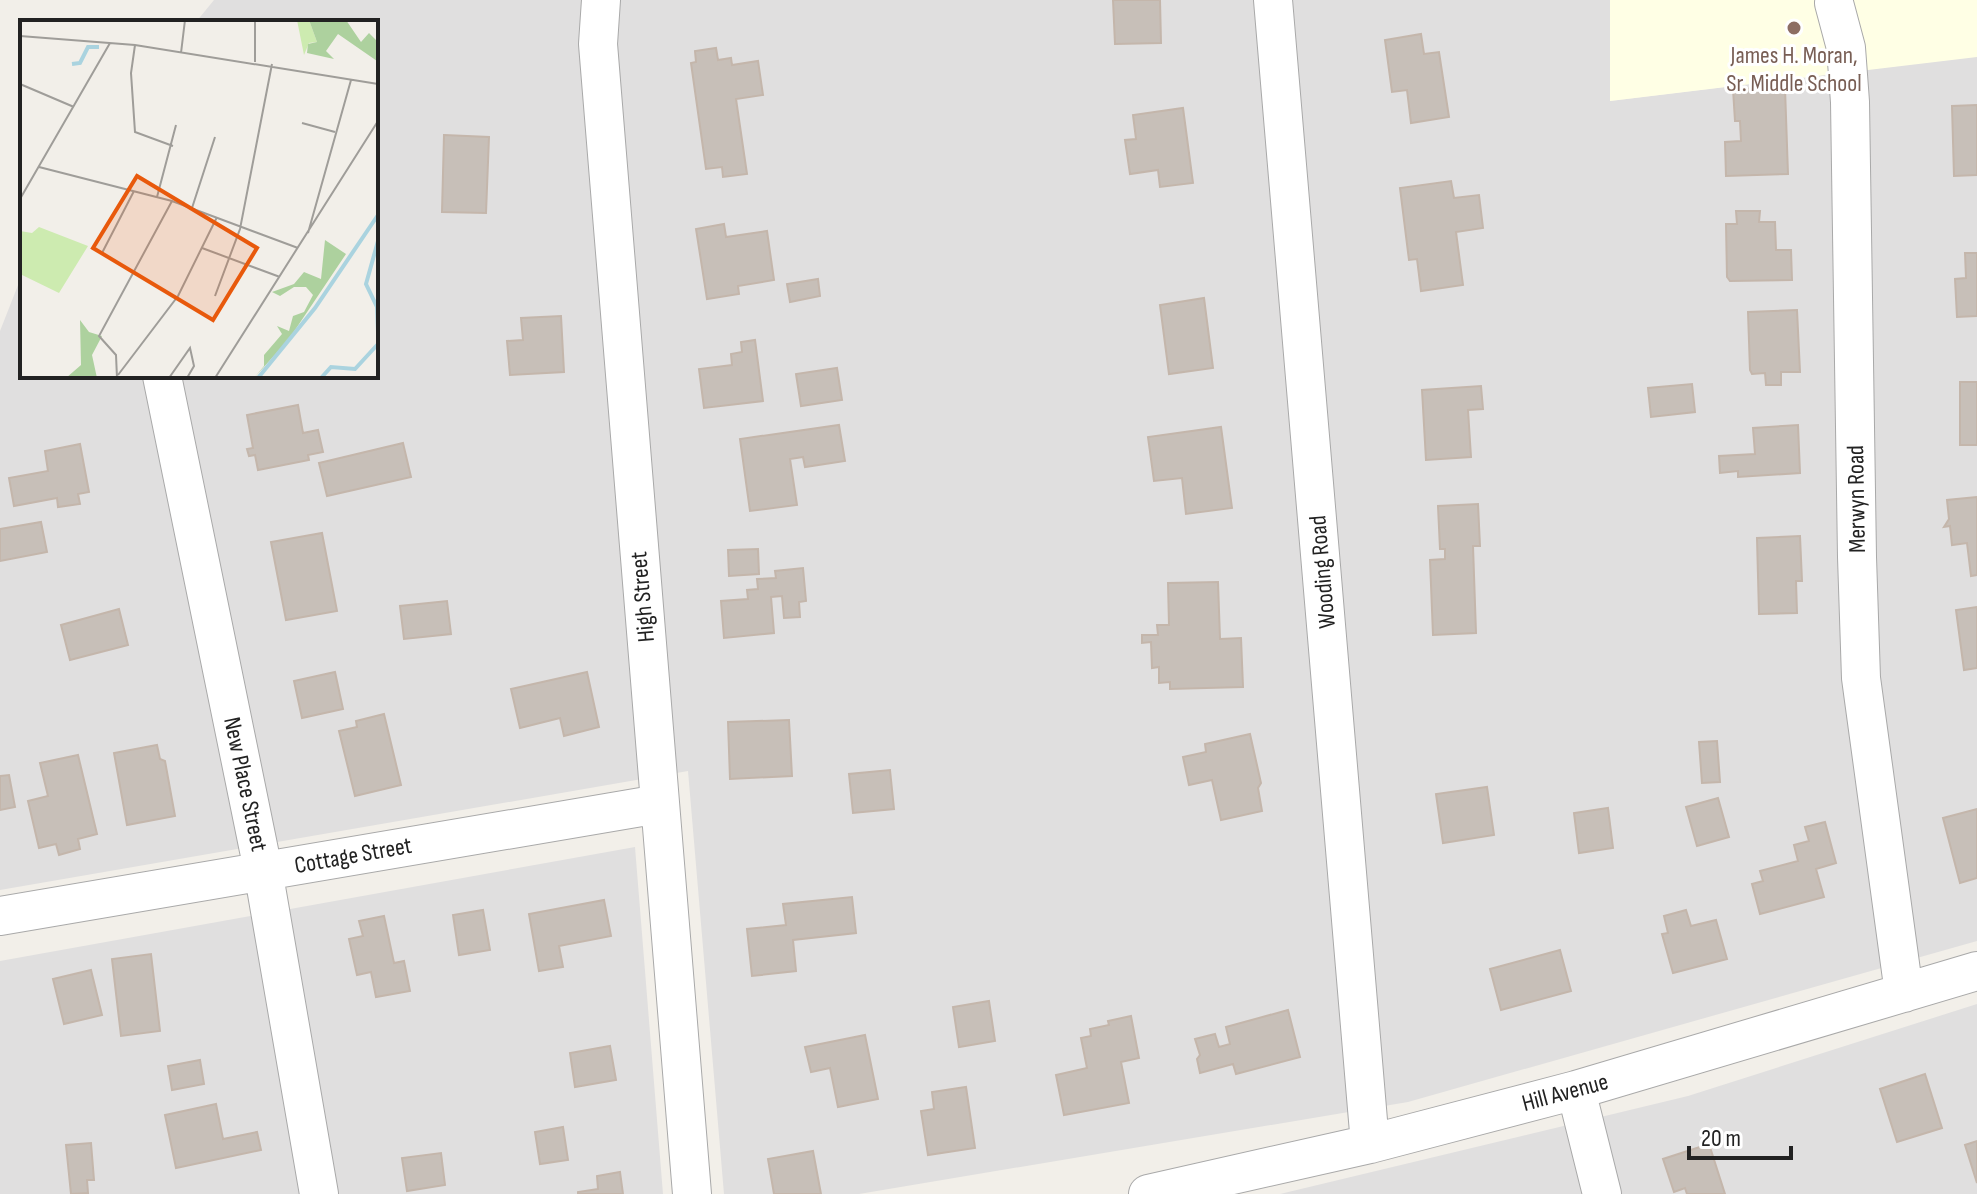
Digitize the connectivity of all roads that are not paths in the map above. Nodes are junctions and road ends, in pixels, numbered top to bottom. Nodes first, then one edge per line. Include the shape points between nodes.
1 (601, 0) edge
2 (1273, 0) edge
3 (1834, 3) dead end
4 (162, 378) edge
5 (659, 804) junction
6 (263, 870) junction
7 (0, 916) edge
8 (1977, 971) edge
9 (1904, 993) junction
10 (1576, 1090) junction
11 (1370, 1144) junction
12 (319, 1194) edge
13 (692, 1194) edge
14 (1148, 1194) edge
15 (1602, 1194) edge

1 - 5 street, High Street via 598,44
2 - 11 street, Wooding Road
3 - 9 street, Merwyn Road via 1846,48 1850,102 1861,678
4 - 6 street, New Place Street
5 - 6 street, Cottage Street
5 - 13 street, High Street
6 - 7 street, Cottage Street
6 - 12 street, New Place Street
8 - 9 street, Hill Avenue
9 - 10 street, Hill Avenue
10 - 11 street, Hill Avenue
10 - 15 street
11 - 14 street, Hill Avenue

